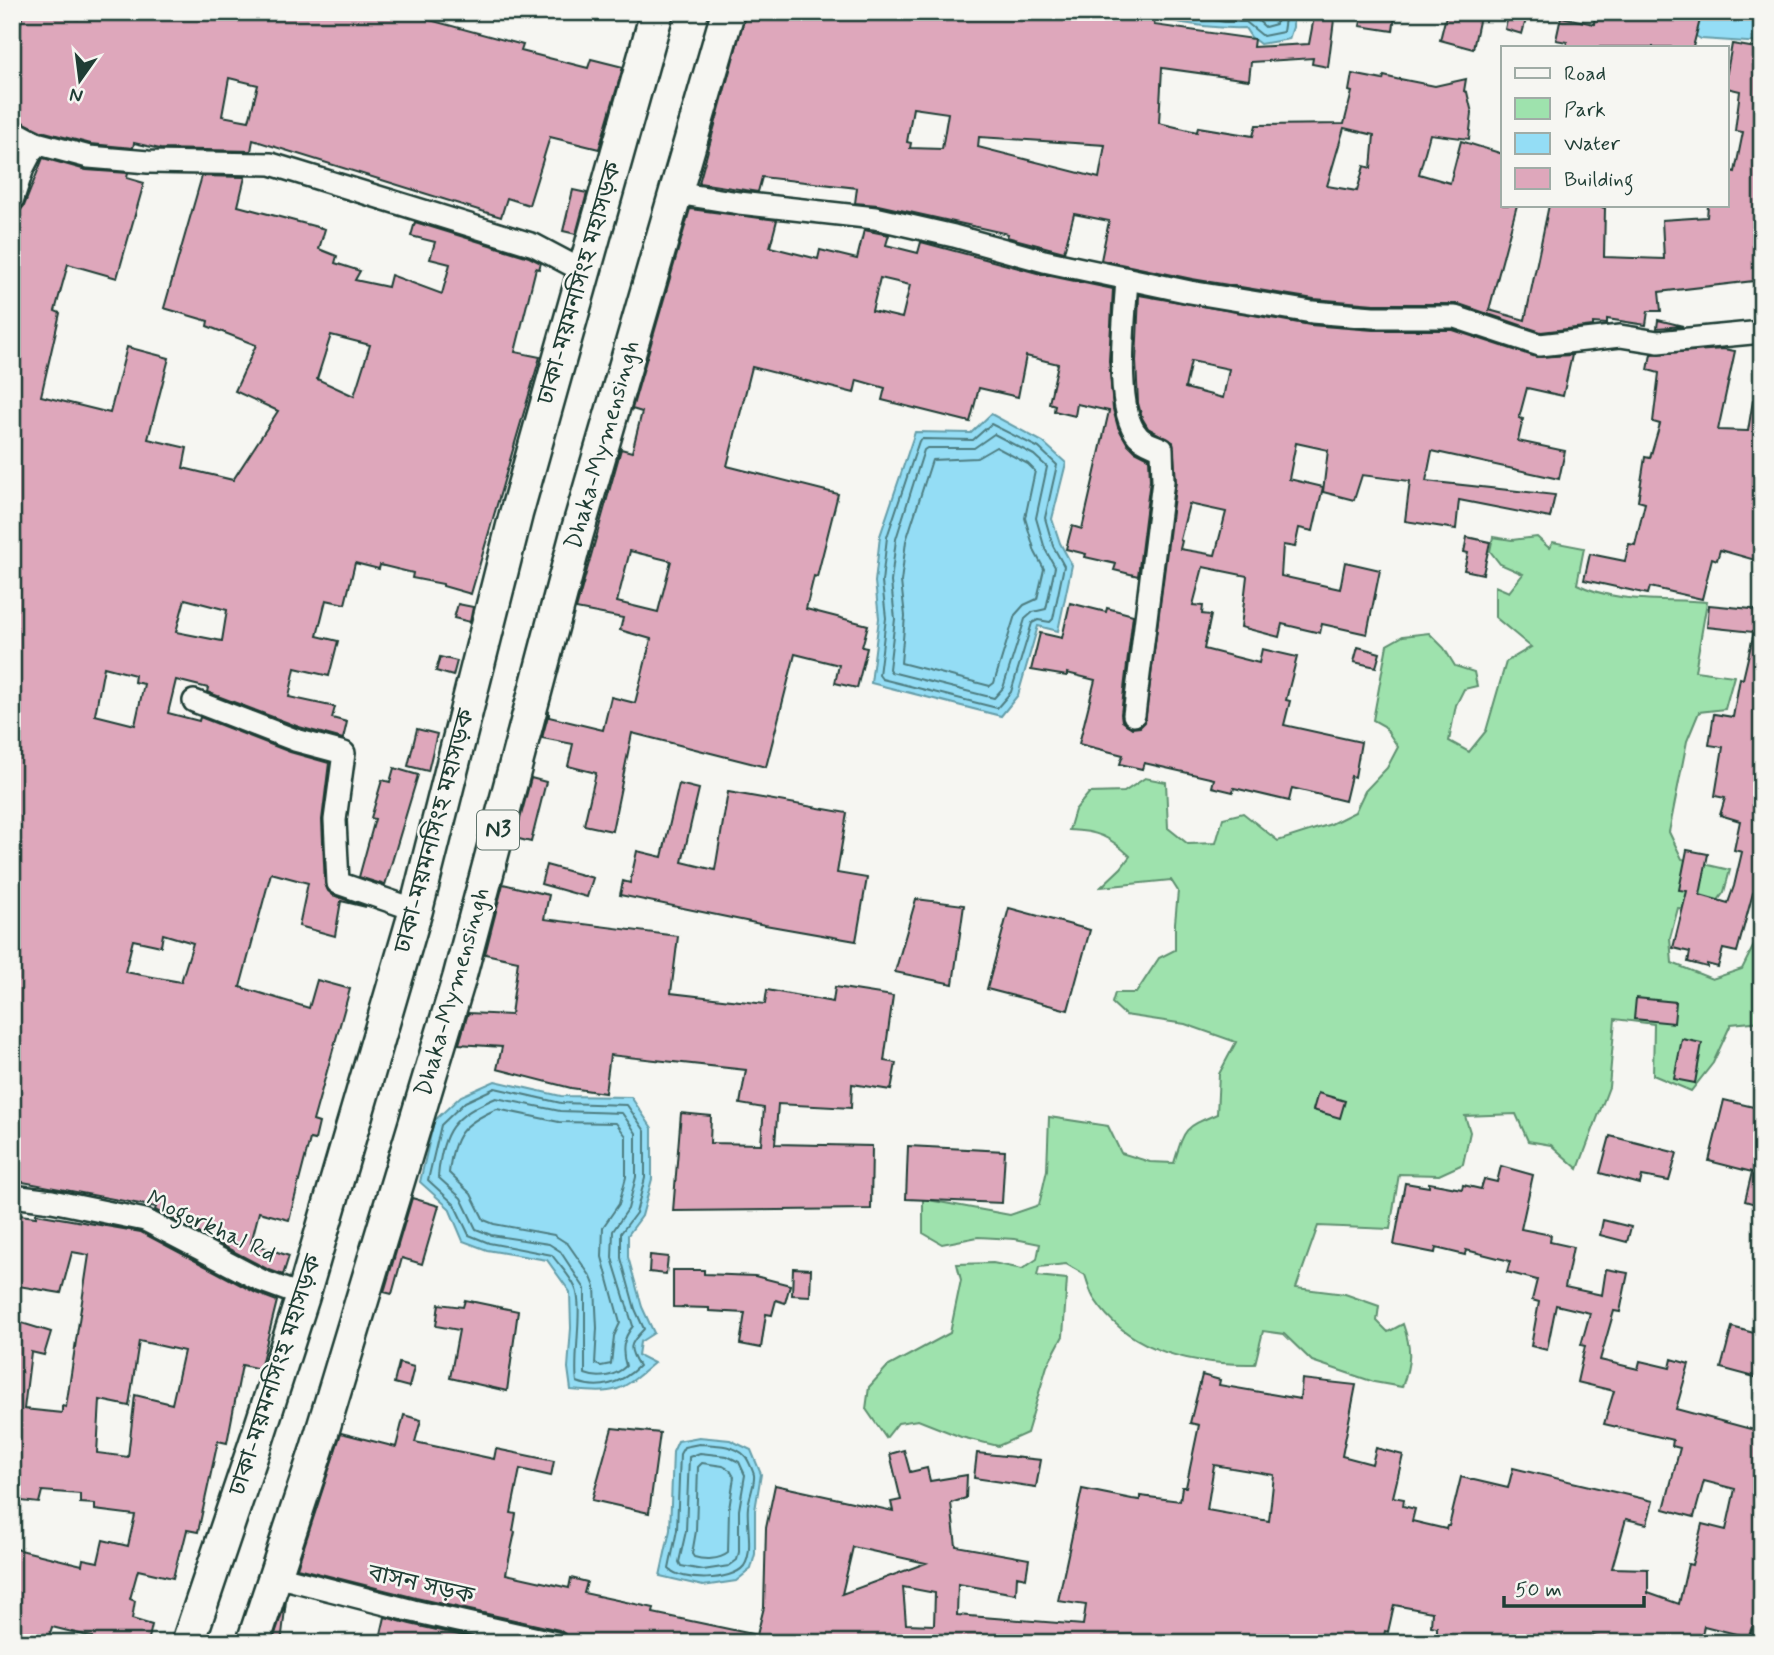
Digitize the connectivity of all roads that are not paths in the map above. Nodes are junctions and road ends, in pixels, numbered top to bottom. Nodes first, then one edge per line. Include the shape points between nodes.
1 (657, 12) edge
2 (728, 12) edge
3 (12, 130) edge
4 (36, 143) junction
5 (676, 193) junction
6 (12, 201) edge
7 (583, 271) junction
8 (1127, 279) junction
9 (1762, 332) edge
10 (194, 701) dead end
11 (1133, 715) dead end
12 (416, 910) junction
13 (12, 1196) edge
14 (303, 1296) junction
15 (276, 1576) junction
16 (1762, 1636) edge
17 (188, 1643) edge
18 (253, 1643) edge
19 (556, 1643) edge
20 (1760, 1643) edge

1 - 7 highway, ঢাকা-ময়মনসিংহ মহাসড়ক / N3
2 - 5 highway, Dhaka-Mymensingh / N3
3 - 4 street
4 - 6 street
4 - 7 street via 89,157 271,164 534,245
5 - 8 street via 875,218
5 - 15 highway, Dhaka-Mymensingh / N3 via 578,533 459,979
7 - 12 highway, ঢাকা-ময়মনসিংহ মহাসড়ক / N3
8 - 9 street via 1312,312 1455,317 1540,345 1620,336 1658,342
8 - 11 street via 1123,397 1137,435 1164,454
10 - 12 street via 295,740 344,753 335,820 338,883
12 - 14 highway, ঢাকা-ময়মনসিংহ মহাসড়ক / N3
13 - 14 street, Mogorkhal Rd via 145,1220 262,1281
14 - 17 highway, ঢাকা-ময়মনসিংহ মহাসড়ক / N3
15 - 18 highway, Dhaka-Mymensingh / N3
15 - 19 street, বাসন সড়ক
16 - 20 street

